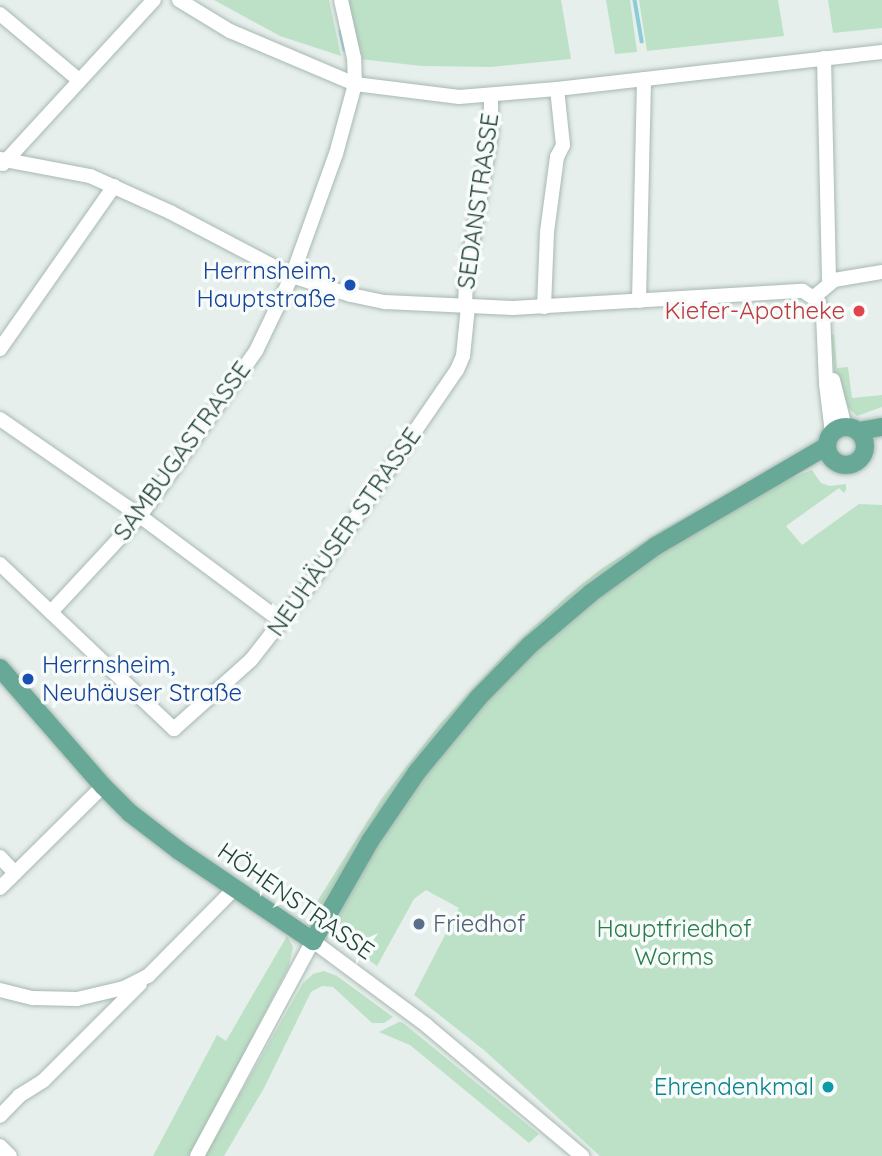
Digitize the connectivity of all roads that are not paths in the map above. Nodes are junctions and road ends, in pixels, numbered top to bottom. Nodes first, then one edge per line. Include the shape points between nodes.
1 (153, 0) edge
2 (179, 0) edge
3 (341, 0) edge
4 (0, 14) edge
5 (882, 52) edge
6 (824, 58) junction
7 (644, 79) junction
8 (79, 80) junction
9 (355, 84) junction
10 (557, 89) junction
11 (491, 96) junction
12 (2, 162) edge
13 (114, 186) junction
14 (882, 272) edge
15 (292, 276) junction
16 (829, 282) junction
17 (814, 297) junction
18 (639, 302) junction
19 (467, 307) junction
20 (544, 307) junction
21 (0, 349) edge
22 (0, 419) edge
23 (882, 427) edge
24 (839, 439) junction
25 (882, 443) edge
26 (864, 452) junction
27 (140, 516) junction
28 (0, 564) edge
29 (51, 612) junction
30 (282, 622) junction
31 (0, 668) edge
32 (103, 786) junction
33 (0, 857) edge
34 (15, 873) junction
35 (0, 888) edge
36 (235, 888) junction
37 (313, 941) junction
38 (148, 976) junction
39 (0, 990) edge
40 (0, 1116) edge
41 (0, 1146) edge
42 (10, 1156) edge
43 (197, 1156) edge
44 (582, 1156) edge

1 - 8 street
2 - 9 street via 230,31
3 - 9 street
4 - 8 street
5 - 6 street
6 - 7 street
6 - 16 street
7 - 10 street
7 - 18 street
8 - 12 street
9 - 11 street via 459,97
9 - 15 street, SAMBUGASTRASSE via 336,154
10 - 11 street
10 - 20 street via 563,145 557,156 546,243
11 - 19 street, SEDANSTRASSE via 491,134 466,278
12 - 13 street via 72,171
13 - 15 street
13 - 21 street
14 - 16 street
15 - 19 street via 377,301
15 - 27 street, SAMBUGASTRASSE via 256,351
16 - 17 street
17 - 18 street via 803,291
17 - 24 street via 823,314
18 - 20 street
19 - 20 street
19 - 30 street, NEUHÄUSER STRASSE via 463,356 457,370
22 - 27 street
23 - 24 main road
24 - 26 main road via 865,444
24 - 26 main road via 846,466
24 - 37 main road via 656,545 572,608 513,662 448,732 402,792
25 - 26 main road
27 - 29 street, SAMBUGASTRASSE
27 - 30 street
28 - 29 street
29 - 30 street, NEUHÄUSER STRASSE via 174,729 242,670
31 - 32 main road, HÖHENSTRASSE
32 - 34 street
32 - 36 main road, HÖHENSTRASSE via 159,835
33 - 34 street
34 - 35 street
36 - 37 main road, HÖHENSTRASSE
36 - 38 street
37 - 43 street
37 - 44 street, HÖHENSTRASSE via 446,1041
38 - 39 street via 113,992 76,999 33,999
38 - 40 street via 43,1081 19,1096
41 - 42 street

